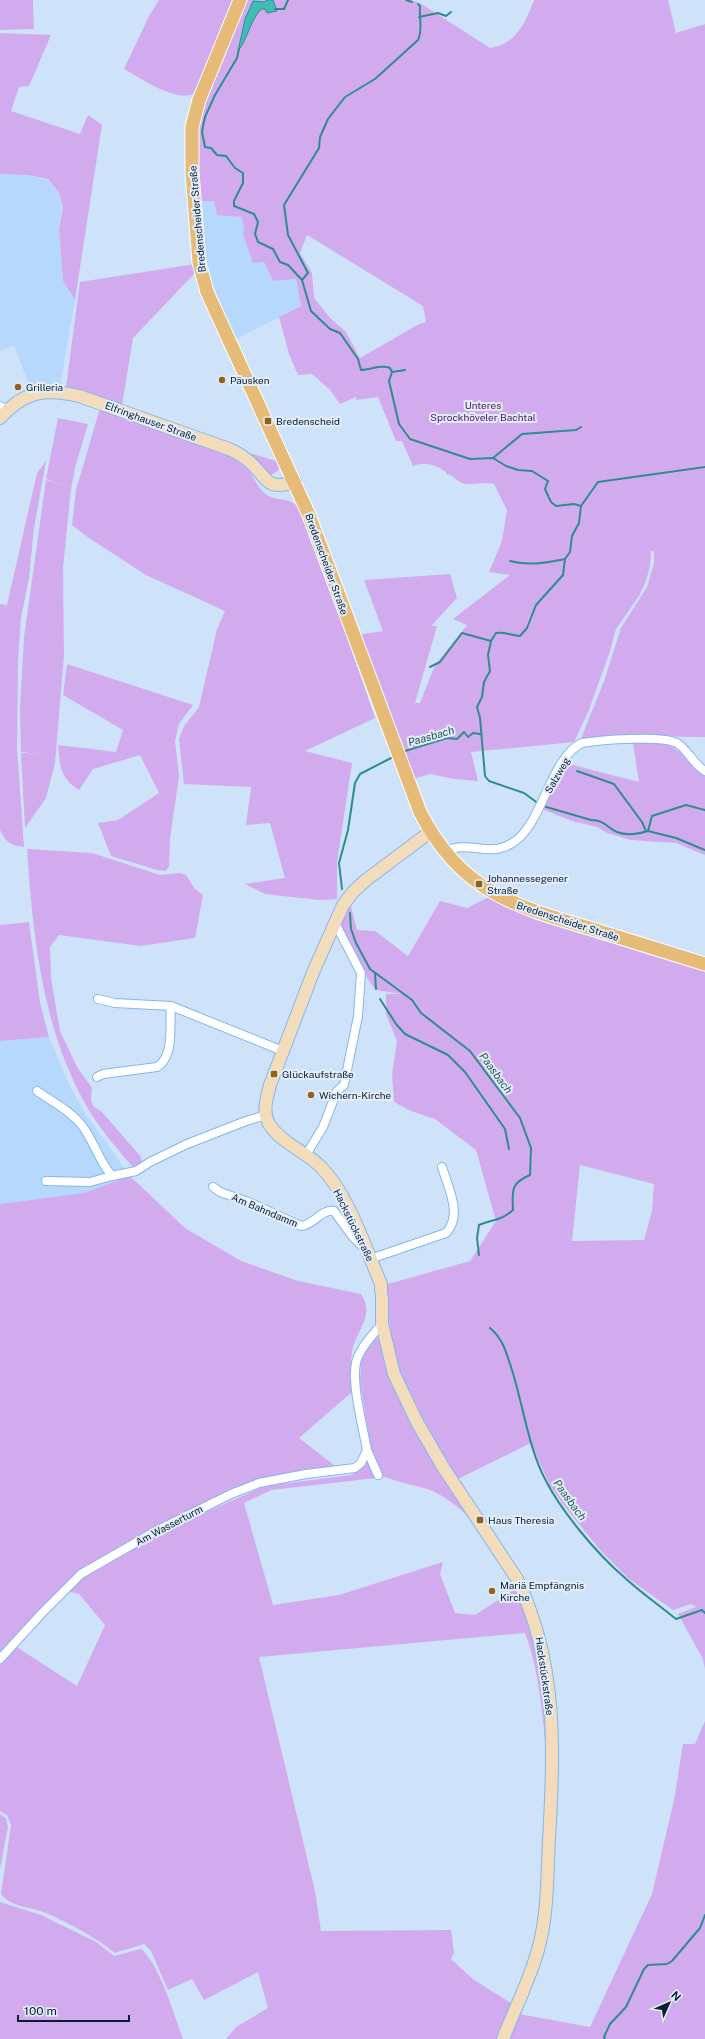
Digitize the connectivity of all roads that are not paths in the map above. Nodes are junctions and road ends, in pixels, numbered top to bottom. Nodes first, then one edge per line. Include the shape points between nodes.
1 (240, 0) edge
2 (2, 411) edge
3 (295, 482) junction
4 (705, 771) edge
5 (430, 832) junction
6 (444, 852) junction
7 (335, 923) junction
8 (705, 964) edge
9 (98, 999) dead end
10 (171, 1006) junction
11 (283, 1051) junction
12 (97, 1077) dead end
13 (37, 1091) dead end
14 (266, 1115) junction
15 (306, 1155) junction
16 (442, 1167) dead end
17 (112, 1176) junction
18 (46, 1180) dead end
19 (213, 1187) dead end
20 (369, 1255) junction
21 (382, 1324) junction
22 (367, 1450) junction
23 (378, 1475) dead end
24 (0, 1659) edge
25 (503, 2039) edge

1 - 3 main road, Bredenscheider Straße via 199,100 192,127 192,172 199,262 208,292
2 - 3 street, Elfringhauser Straße via 22,399 45,392 79,396 229,449 247,459 263,478 275,486
3 - 5 main road, Bredenscheider Straße via 413,797
4 - 6 street, Salzweg via 695,764 678,744 668,740 582,743 574,747 557,771 526,830 508,845 483,850 462,846
5 - 6 main road, Bredenscheider Straße
5 - 7 street via 359,886 343,905
6 - 8 main road, Bredenscheider Straße via 466,875 520,906
7 - 11 street
7 - 15 street via 361,973 358,1016 344,1085 337,1091 323,1127
9 - 10 street via 115,1003
10 - 11 street
10 - 12 street via 168,1053 164,1063 157,1068 103,1074
11 - 14 street via 270,1085
13 - 17 street via 66,1110 80,1123
14 - 15 street, Hackstückstraße via 276,1132
14 - 17 street via 187,1144 136,1171
15 - 20 street, Hackstückstraße via 321,1167 340,1194
16 - 20 street via 452,1198 455,1217 452,1226 446,1233
17 - 18 street via 90,1182
19 - 20 street, Am Bahndamm via 301,1226 308,1226 324,1213 334,1211
20 - 21 street, Hackstückstraße via 381,1284
21 - 22 street via 363,1348 355,1370
21 - 25 street, Hackstückstraße via 394,1374 417,1422 443,1467 517,1579 527,1599 542,1644 553,1740 547,1882 540,1944
22 - 23 street
22 - 24 street, Am Wasserturm via 355,1468 258,1483 156,1531 81,1574

